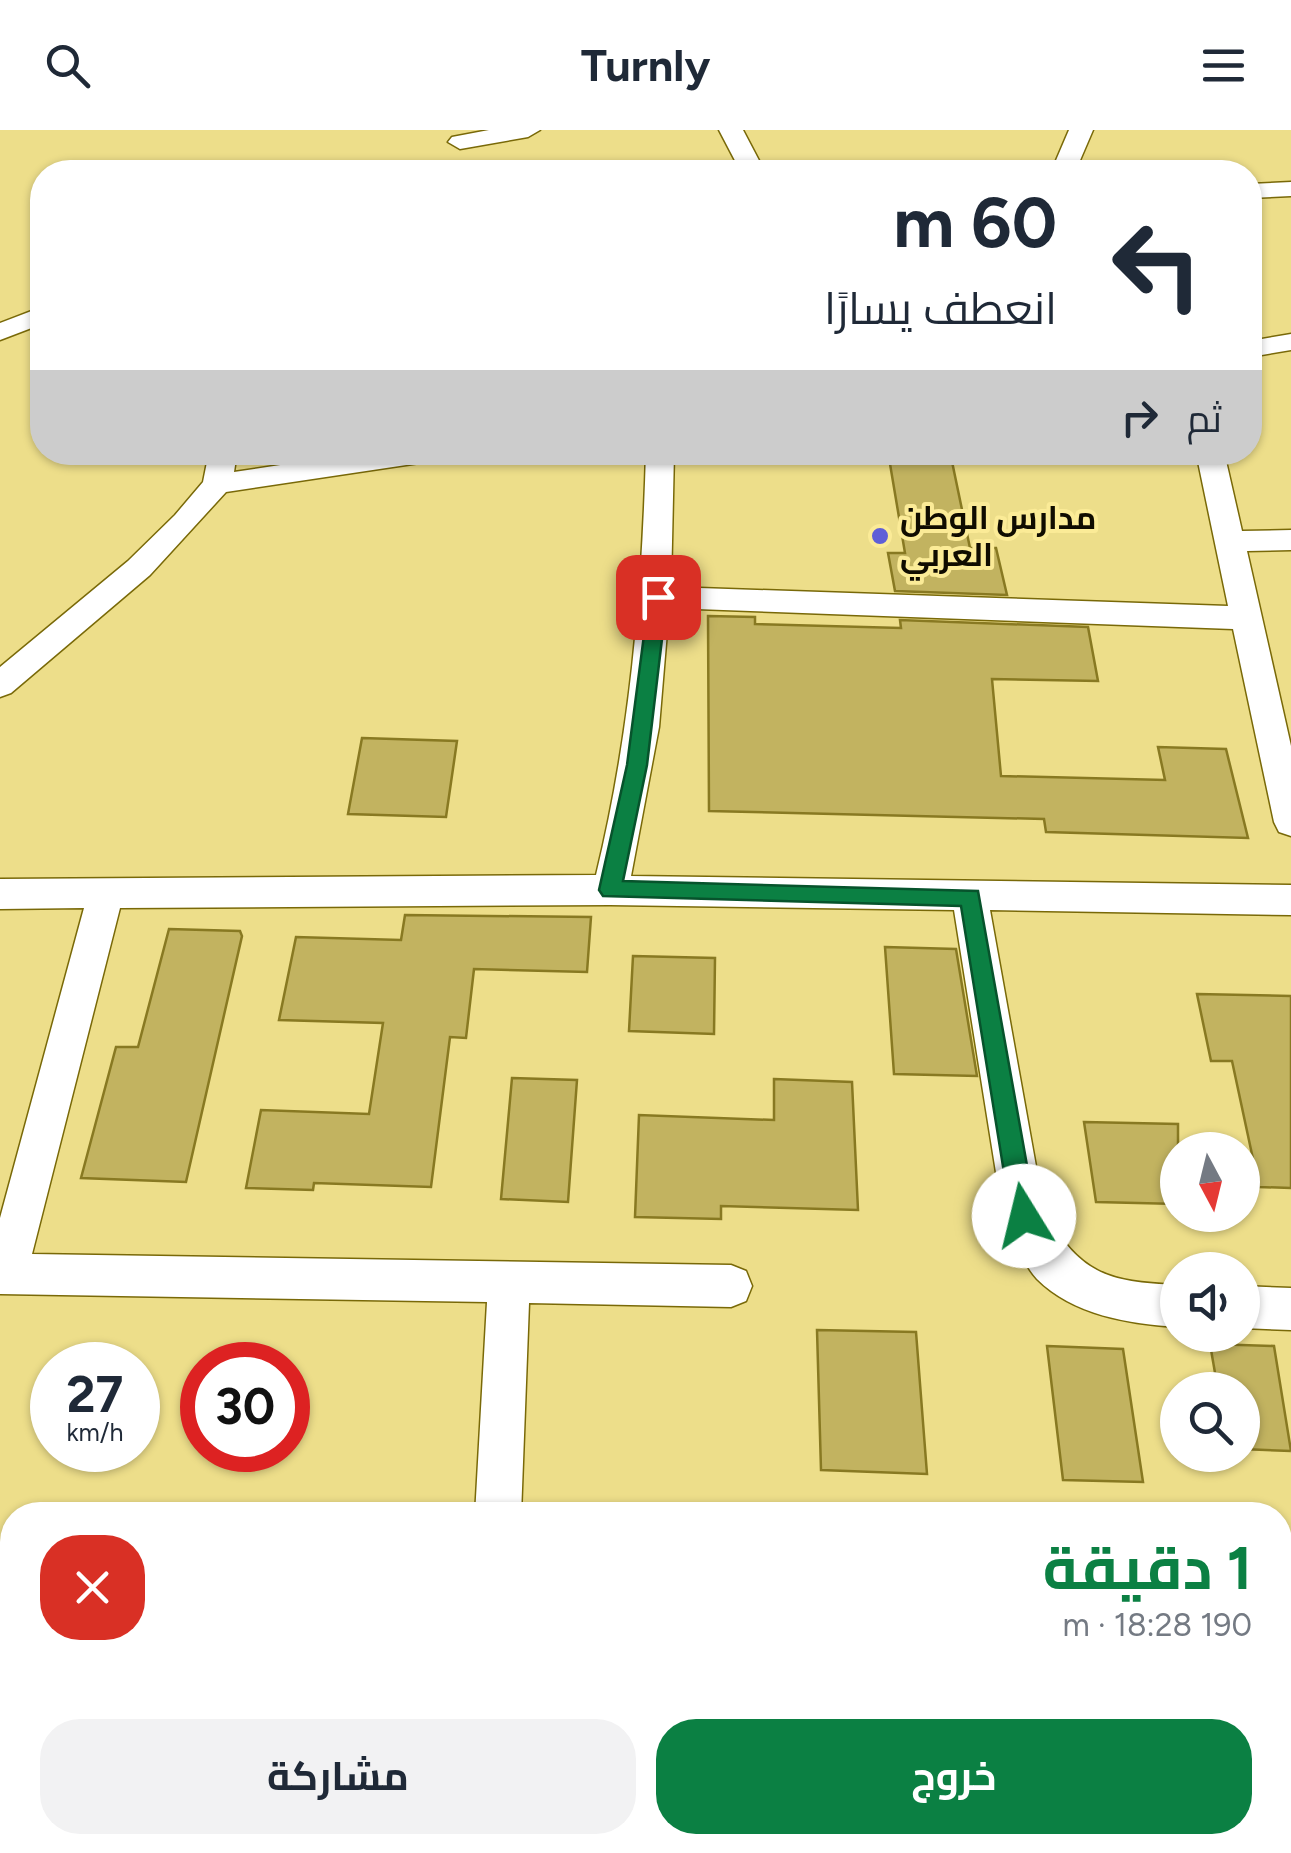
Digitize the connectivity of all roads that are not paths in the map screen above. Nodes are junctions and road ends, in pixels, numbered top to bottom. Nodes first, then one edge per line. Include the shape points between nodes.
1 (528, 130) edge
2 (731, 130) edge
3 (1081, 130) edge
4 (460, 142) dead end
5 (747, 160) edge
6 (1068, 160) edge
7 (1291, 189) edge
8 (1262, 190) edge
9 (30, 320) edge
10 (0, 332) edge
11 (1291, 342) edge
12 (1262, 347) edge
13 (221, 465) edge
14 (346, 465) edge
15 (660, 465) edge
16 (1213, 465) edge
17 (217, 484) junction
18 (1291, 540) edge
19 (1231, 541) junction
20 (658, 597) junction
21 (1248, 618) junction
22 (0, 686) edge
23 (1291, 822) edge
24 (610, 890) junction
25 (0, 894) edge
26 (105, 897) junction
27 (970, 897) junction
28 (1291, 900) edge
29 (3, 1274) edge
30 (509, 1284) junction
31 (731, 1286) dead end
32 (1160, 1305) edge
33 (1260, 1308) edge
34 (1291, 1309) edge
35 (499, 1502) edge

1 - 4 street
2 - 5 street
3 - 6 street
7 - 8 street
9 - 10 street
11 - 12 street
13 - 17 street
14 - 17 street
15 - 20 street
16 - 19 street
17 - 22 street via 139,568
18 - 19 street
19 - 21 street
20 - 21 street
20 - 24 street via 637,765
21 - 23 street
24 - 26 street
24 - 27 street
25 - 26 street
26 - 29 street
27 - 28 street
27 - 32 street via 1024,1216 1051,1264 1092,1291
29 - 30 street
30 - 31 street
30 - 35 street
33 - 34 street

